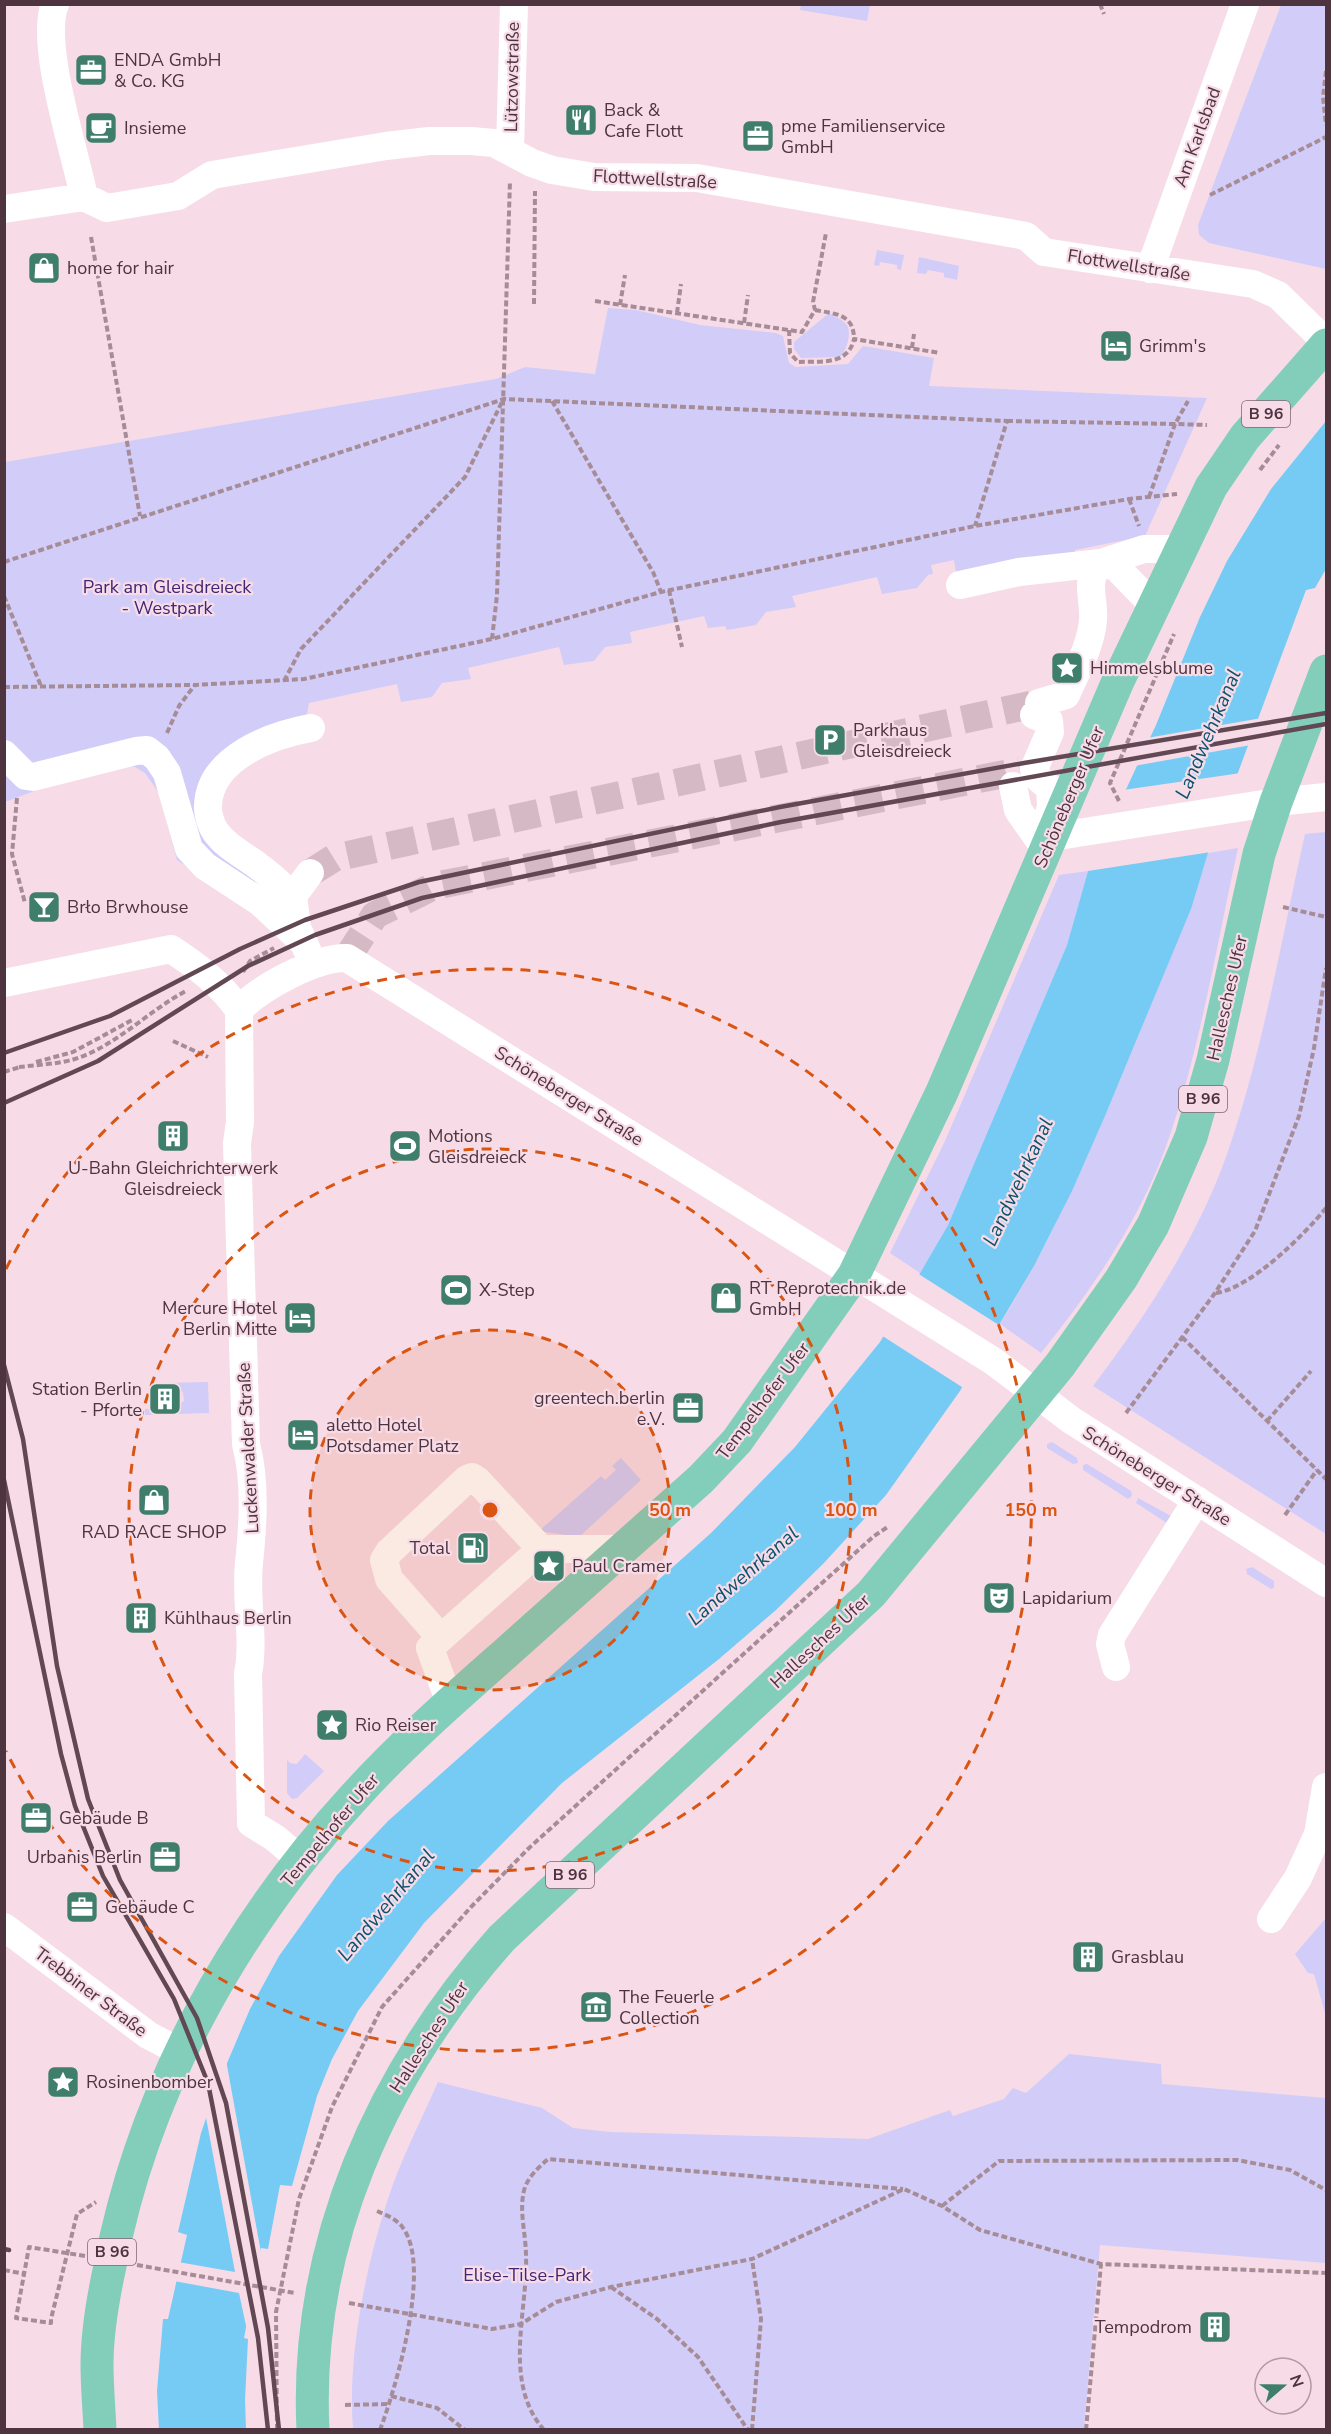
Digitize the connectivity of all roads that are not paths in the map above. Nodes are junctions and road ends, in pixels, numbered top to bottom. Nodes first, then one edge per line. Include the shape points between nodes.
1 (55, 4) edge
2 (513, 4) edge
3 (1245, 4) edge
4 (510, 150) junction
5 (84, 196) junction
6 (4, 209) edge
7 (1150, 269) junction
8 (1326, 344) edge
9 (1179, 549) junction
10 (1101, 563) junction
11 (960, 585) dead end
12 (1164, 616) junction
13 (1326, 671) edge
14 (311, 728) dead end
15 (4, 754) edge
16 (1013, 786) dead end
17 (1326, 797) edge
18 (1261, 805) junction
19 (1049, 844) junction
20 (310, 873) tunnel mouth
21 (293, 897) junction
22 (309, 954) junction
23 (4, 983) edge
24 (238, 1010) junction
25 (854, 1275) junction
26 (1037, 1393) junction
27 (1197, 1500) junction
28 (541, 1549) junction
29 (622, 1549) junction
30 (1326, 1583) edge
31 (441, 1638) junction
32 (1116, 1667) dead end
33 (450, 1703) junction
34 (1326, 1787) edge
35 (1323, 1826) edge
36 (301, 1860) junction
37 (1271, 1919) dead end
38 (4, 1927) edge
39 (180, 2052) junction
40 (100, 2430) edge
41 (313, 2430) edge

1 - 5 street via 51,15 53,58
2 - 4 street, Lützowstraße
3 - 7 street, Am Karlsbad
4 - 5 street, Flottwellstraße via 494,143 429,141 212,175 178,196 107,208
4 - 7 street, Flottwellstraße via 552,170 594,177 697,178 971,224 1026,236 1044,252
5 - 6 street
7 - 8 street, Flottwellstraße via 1253,284 1278,295
8 - 9 main road, Schöneberger Ufer / B 96 via 1245,437 1210,487
9 - 10 street via 1144,549
9 - 12 main road, Schöneberger Ufer / B 96
10 - 11 street via 1019,572
10 - 12 street via 1116,567
10 - 19 street via 1091,578 1094,619 1089,640 1066,695 1037,709 1049,721 1050,732 1034,769 1050,788 1052,806 1045,830
12 - 19 main road, Schöneberger Ufer / B 96
13 - 18 main road, B 96
14 - 21 street via 291,732 234,758 220,770 208,789 207,810 214,830
15 - 22 street via 26,776 33,777 147,750 167,773 189,849 205,866 260,902
16 - 19 street via 1018,810
17 - 18 street
18 - 19 street via 1092,833
18 - 26 main road, Hallesches Ufer / B 96 via 1259,854 1206,1090 1173,1180 1122,1279
19 - 25 main road, Schöneberger Ufer / B 96 via 942,1092
20 - 21 street
21 - 22 street via 297,928
22 - 24 street, Schöneberger Straße
22 - 25 street, Schöneberger Straße via 347,958 365,968
23 - 24 street via 171,949 194,963
24 - 36 street, Luckenwalder Straße via 238,1176 252,1528 248,1674 251,1823
25 - 26 street, Schöneberger Straße via 993,1361
25 - 29 main road, Tempelhofer Ufer / B 96 via 736,1441
26 - 27 street, Schöneberger Straße via 1071,1420
26 - 41 main road, Hallesches Ufer / B 96 via 871,1594 502,1938 441,2013 371,2134 346,2196 318,2317 312,2362
27 - 30 street, Schöneberger Straße
27 - 32 street via 1112,1635 1110,1644
28 - 29 street
28 - 31 street
28 - 31 street via 478,1481 467,1479 384,1560 389,1579
29 - 33 main road, Tempelhofer Ufer / B 96
31 - 33 street via 430,1648
33 - 36 main road, Tempelhofer Ufer / B 96 via 354,1797
34 - 35 street
35 - 37 street via 1299,1878
36 - 39 main road, Tempelhofer Ufer / B 96 via 262,1913
38 - 39 street, Trebbiner Straße via 148,2036
39 - 40 main road, Tempelhofer Ufer / B 96 via 145,2134 119,2218 103,2301 98,2353

